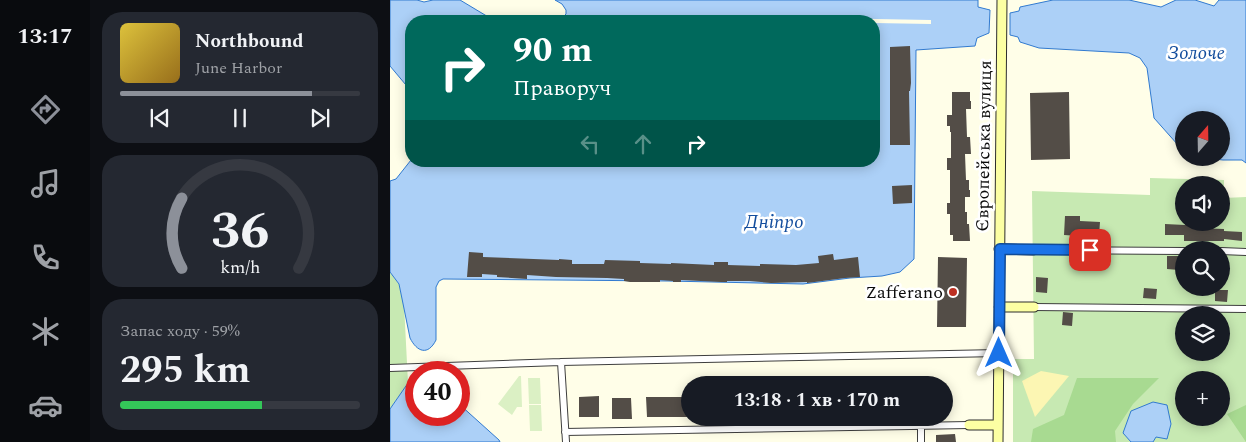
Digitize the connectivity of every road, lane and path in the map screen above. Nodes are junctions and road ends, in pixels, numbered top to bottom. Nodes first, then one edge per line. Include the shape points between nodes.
1 (1002, 0) edge
2 (1000, 249) junction
3 (1033, 250) joint
4 (1175, 251) edge
5 (1230, 251) edge
6 (1246, 252) edge
7 (999, 307) junction
8 (1034, 307) joint
9 (1246, 309) edge
10 (999, 353) junction
11 (561, 362) junction
12 (390, 368) edge
13 (998, 425) junction
14 (969, 426) joint
15 (921, 427) junction
16 (566, 432) junction
17 (566, 442) edge
18 (921, 442) edge
19 (998, 442) edge

1 - 2 street, Європейська вулиця
2 - 3 street
2 - 7 street, Європейська вулиця
3 - 4 street
5 - 6 street
7 - 8 street
7 - 10 street, Європейська вулиця
8 - 9 street
10 - 11 street
10 - 13 street, Європейська вулиця
11 - 12 street
11 - 16 street
13 - 14 street
13 - 19 street, Європейська вулиця
14 - 15 street
15 - 16 street
15 - 18 street
16 - 17 street

